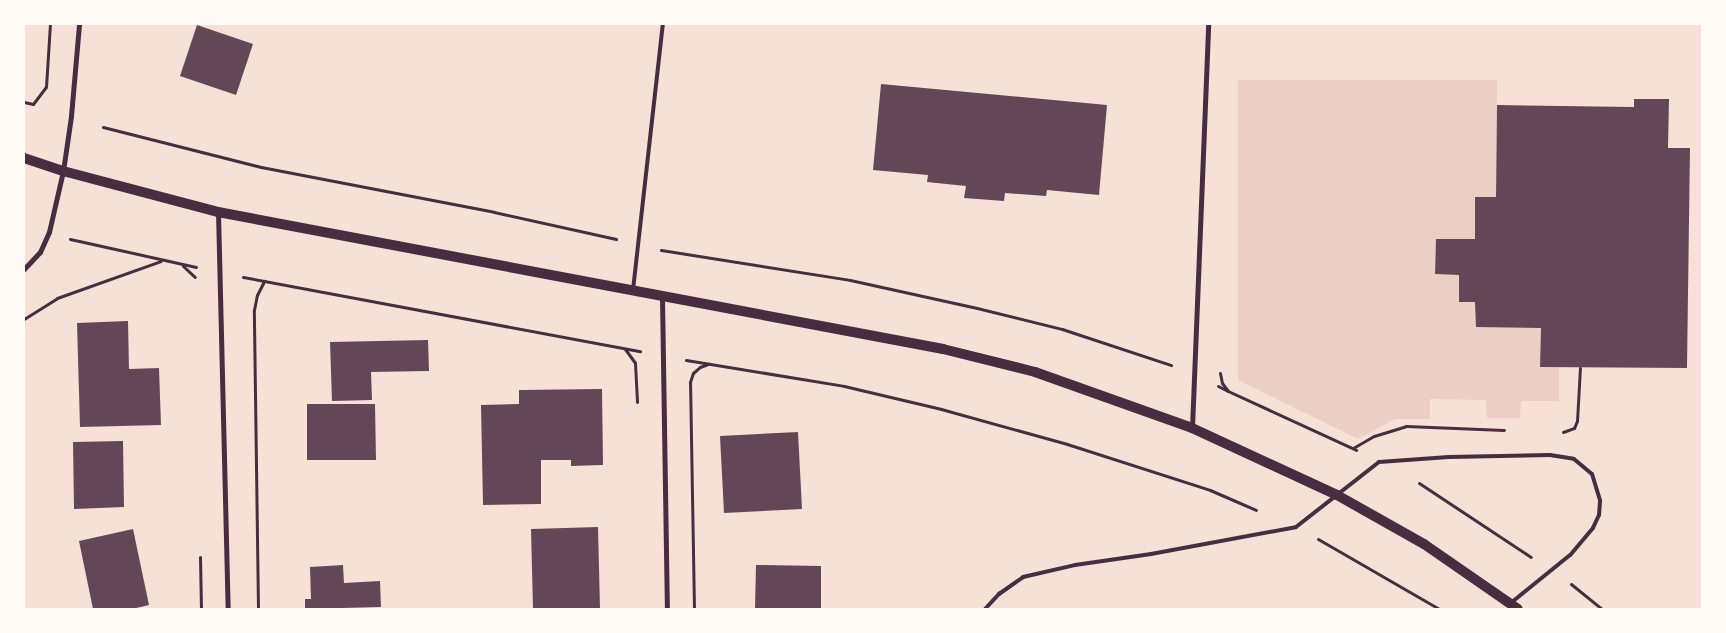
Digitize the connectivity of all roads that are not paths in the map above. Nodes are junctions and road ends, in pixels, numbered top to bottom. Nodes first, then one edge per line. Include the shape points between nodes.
1 (79, 24) edge
2 (663, 24) edge
3 (1208, 24) edge
4 (24, 158) edge
5 (63, 171) junction
6 (218, 212) junction
7 (24, 270) edge
8 (632, 291) junction
9 (662, 296) junction
10 (1192, 428) junction
11 (1337, 496) junction
12 (1514, 606) edge
13 (228, 609) edge
14 (667, 609) edge
15 (984, 609) edge

1 - 5 street
2 - 8 lane
3 - 10 street
4 - 5 main road
5 - 6 main road
5 - 7 street via 49,232 40,252
6 - 8 main road
6 - 13 street
8 - 9 main road
9 - 10 main road via 962,354 1035,372
9 - 14 street
10 - 11 main road
11 - 12 main road via 1424,544
11 - 12 lane via 1380,462 1495,456 1562,456 1574,459 1592,474 1600,501 1599,515 1582,542
11 - 15 lane via 1296,527 1023,577

